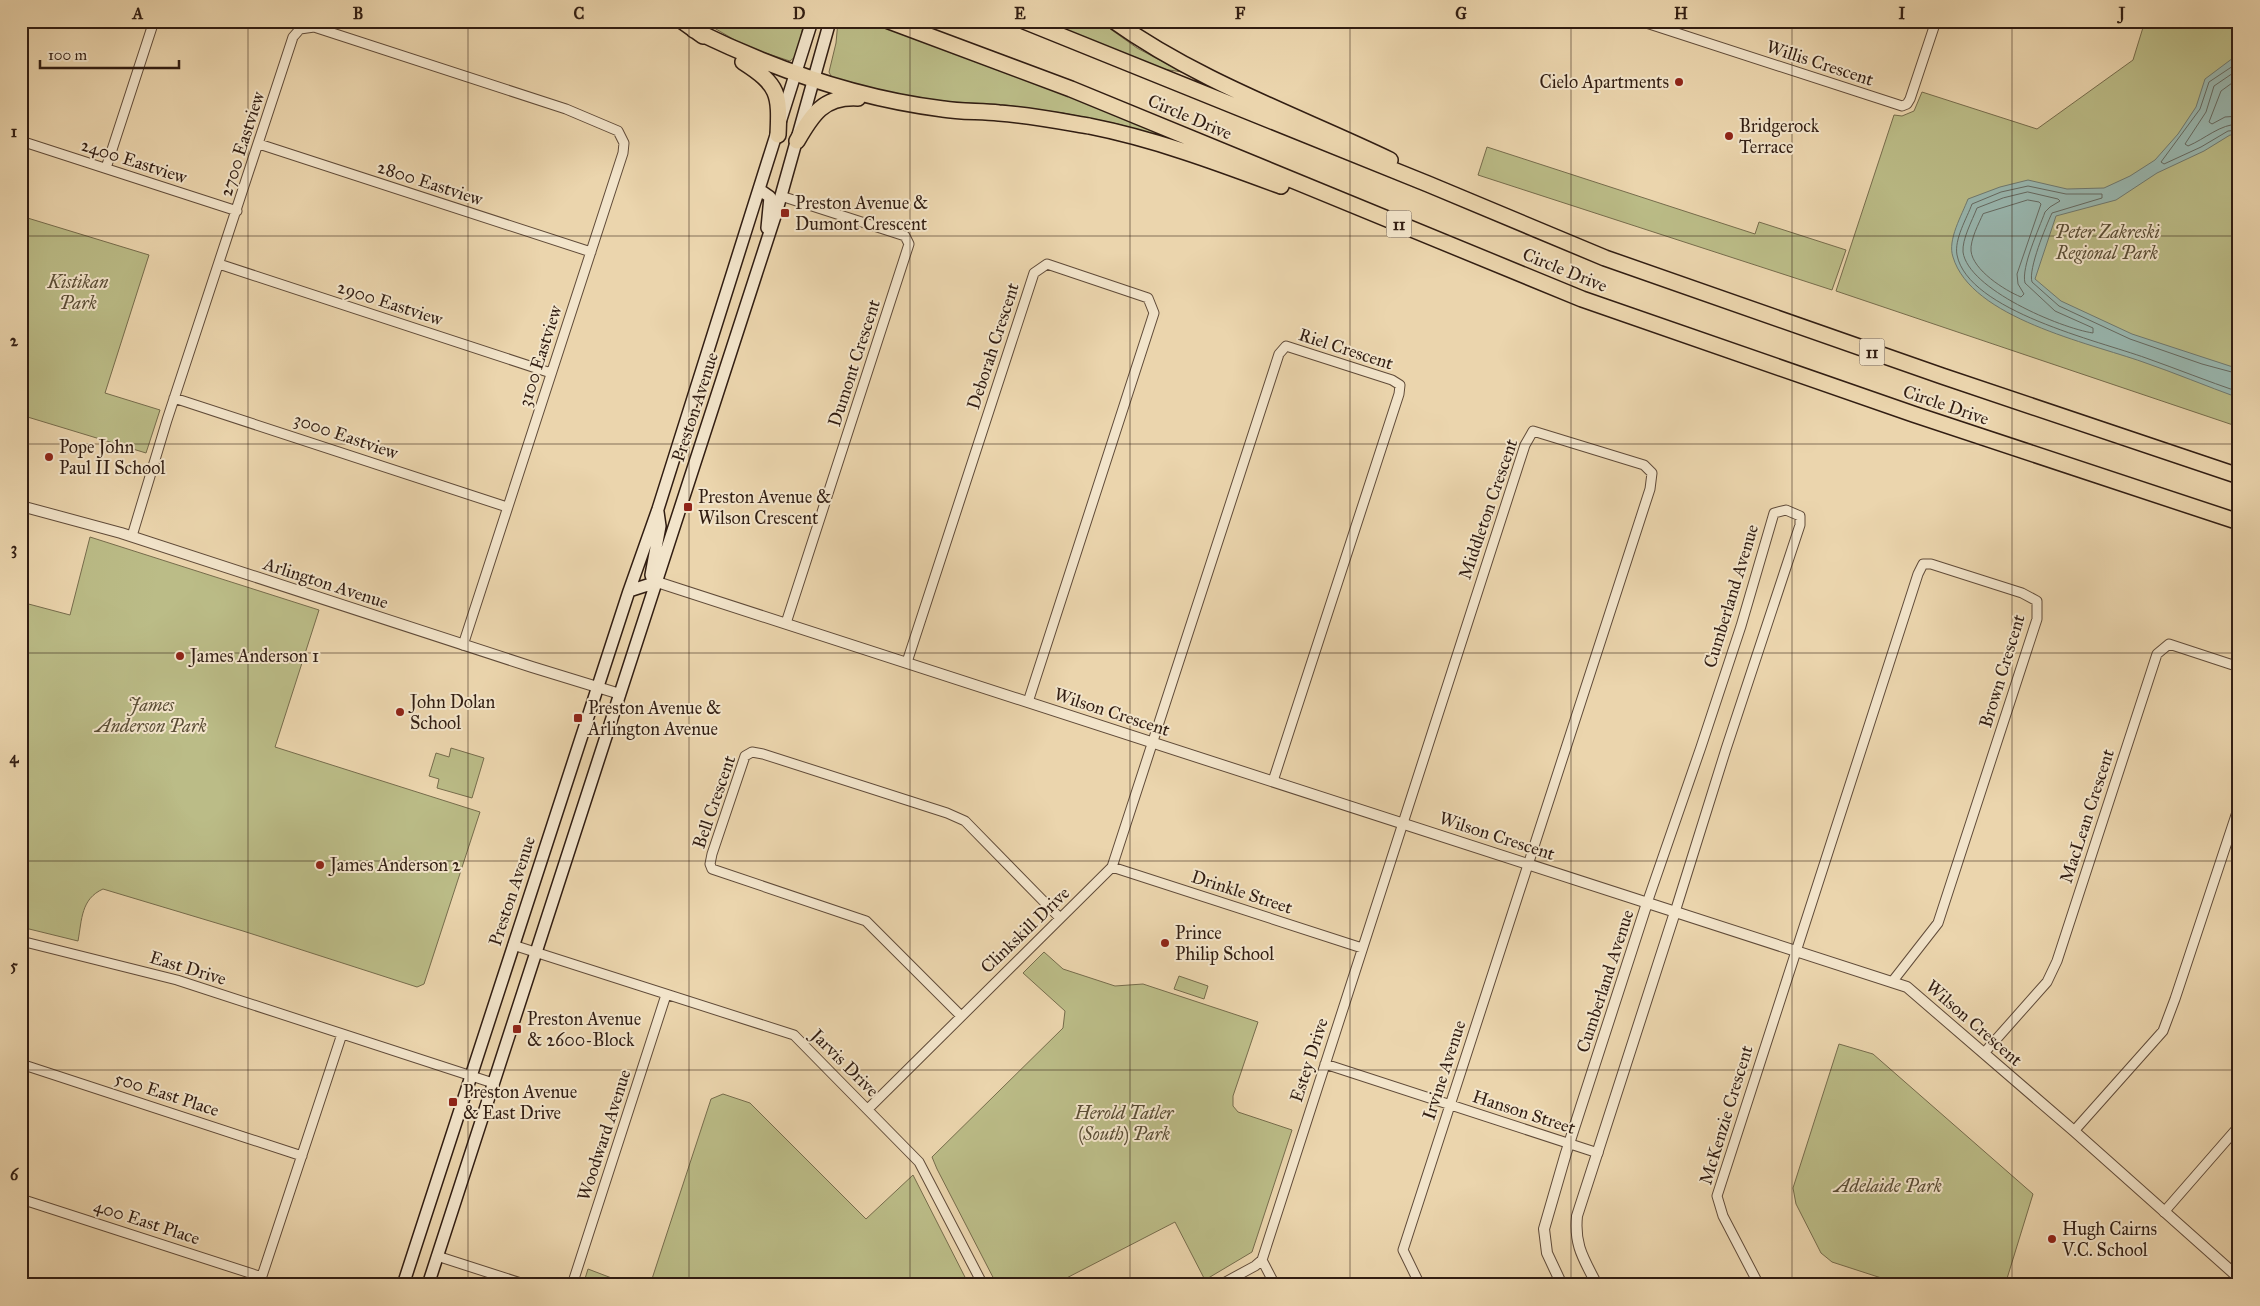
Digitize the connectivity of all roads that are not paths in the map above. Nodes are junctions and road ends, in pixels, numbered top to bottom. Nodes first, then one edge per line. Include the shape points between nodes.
1 (154, 21) edge
2 (812, 21) edge
3 (830, 21) edge
4 (889, 21) edge
5 (1024, 21) edge
6 (1114, 21) edge
7 (1640, 21) edge
8 (1936, 21) edge
9 (688, 26) edge
10 (796, 74) junction
11 (812, 79) junction
12 (886, 100) junction
13 (566, 109) joint
14 (778, 135) junction
15 (21, 141) edge
16 (797, 141) junction
17 (260, 144) junction
18 (106, 168) junction
19 (760, 190) junction
20 (781, 196) junction
21 (237, 212) junction
22 (1508, 218) junction
23 (766, 243) junction
24 (591, 252) junction
25 (219, 264) junction
26 (1499, 264) junction
27 (552, 373) junction
28 (174, 398) junction
29 (2239, 476) edge
30 (21, 506) edge
31 (508, 507) junction
32 (658, 509) junction
33 (2239, 522) edge
34 (132, 536) junction
35 (657, 582) junction
36 (629, 591) junction
37 (786, 623) junction
38 (463, 645) junction
39 (907, 662) junction
40 (2239, 667) edge
41 (599, 687) junction
42 (620, 694) junction
43 (1028, 702) junction
44 (1152, 742) junction
45 (1273, 781) junction
46 (2239, 806) edge
47 (1403, 823) junction
48 (1529, 864) junction
49 (1112, 867) junction
50 (1647, 902) junction
51 (1675, 912) junction
52 (1060, 918) junction
53 (21, 941) edge
54 (513, 944) junction
55 (1362, 948) junction
56 (1795, 950) junction
57 (536, 952) junction
58 (1892, 982) junction
59 (666, 995) junction
60 (961, 1016) junction
61 (342, 1034) junction
62 (1984, 1053) junction
63 (21, 1064) edge
64 (1325, 1064) junction
65 (470, 1075) junction
66 (493, 1083) junction
67 (1450, 1106) junction
68 (868, 1109) junction
69 (2239, 1126) edge
70 (2074, 1131) junction
71 (1569, 1144) junction
72 (1598, 1153) junction
73 (302, 1156) junction
74 (21, 1198) edge
75 (2164, 1212) junction
76 (437, 1256) junction
77 (1262, 1260) junction
78 (2239, 1278) edge
79 (260, 1281) edge
80 (403, 1285) edge
81 (428, 1285) edge
82 (527, 1285) edge
83 (572, 1285) edge
84 (983, 1285) edge
85 (1220, 1285) edge
86 (1275, 1285) edge
87 (1420, 1285) edge
88 (1562, 1285) edge
89 (1597, 1285) edge
90 (1758, 1285) edge

1 - 18 street
2 - 10 main road, Preston Avenue
3 - 11 main road, Preston Avenue
4 - 26 highway, Circle Drive / 11 via 1071,88
5 - 22 highway, Circle Drive / 11
6 - 22 highway via 1156,48 1216,79
7 - 8 street, Willis Crescent via 1902,106 1910,99
9 - 10 highway via 742,54
9 - 14 highway via 762,74 780,104
10 - 11 highway
10 - 14 main road, Preston Avenue
11 - 12 highway
11 - 16 main road, Preston Avenue
12 - 16 highway via 847,97 832,101 811,117
12 - 26 highway via 944,110 1002,113 1129,135 1218,162
13 - 17 street, 2700 Eastview via 314,27 300,28 293,36
13 - 24 street, 3100 Eastview via 618,131 624,144
14 - 19 main road, Preston Avenue
15 - 18 street, 2400 Eastview
16 - 20 main road, Preston Avenue
17 - 21 street, 2700 Eastview
17 - 24 street, 2800 Eastview
18 - 21 street, 2400 Eastview
19 - 23 main road, Preston Avenue via 770,197
19 - 32 main road, Preston Avenue
20 - 23 main road, Preston Avenue
20 - 37 street, Dumont Crescent via 905,236 909,244
21 - 25 street, 2700 Eastview
22 - 29 highway, Circle Drive / 11 via 1614,261
23 - 35 main road, Preston Avenue
24 - 27 street, 3100 Eastview
25 - 27 street, 2900 Eastview
25 - 28 street, 2700 Eastview
26 - 33 highway, Circle Drive / 11 via 1582,299 1842,390
27 - 31 street, 3100 Eastview
28 - 31 street, 3000 Eastview
28 - 34 street, 2700 Eastview
30 - 34 street, Arlington Avenue
31 - 38 street, 3100 Eastview
32 - 35 main road, Preston Avenue via 660,526 651,574
32 - 36 main road, Preston Avenue
34 - 38 street, Arlington Avenue
35 - 36 main road
35 - 37 street, Wilson Crescent
35 - 42 main road, Preston Avenue
36 - 41 main road, Preston Avenue
37 - 39 street, Wilson Crescent
38 - 41 street, Arlington Avenue
39 - 43 street, Wilson Crescent
39 - 43 street, Deborah Crescent via 1034,273 1047,264 1148,298 1154,314
40 - 62 street, MacLean Crescent via 2169,644 2157,654 2057,961 2047,982
41 - 42 street, Arlington Avenue
41 - 54 main road, Preston Avenue
42 - 57 main road, Preston Avenue
43 - 44 street, Wilson Crescent
44 - 45 street, Wilson Crescent
44 - 45 street, Riel Crescent via 1279,354 1286,346 1392,380 1400,385 1399,394
44 - 49 street, Clinkskill Drive
45 - 47 street, Wilson Crescent
46 - 70 street via 2162,1031
47 - 48 street, Wilson Crescent
47 - 48 street, Middleton Crescent via 1525,445 1534,431 1644,465 1652,473 1650,489
47 - 55 street, Estey Drive
48 - 50 street, Wilson Crescent
48 - 67 street, Irvine Avenue
49 - 52 street, Clinkskill Drive
49 - 55 street, Drinkle Street
50 - 51 street, Wilson Crescent
50 - 51 street, Cumberland Avenue via 1741,626 1774,512 1786,510 1800,516 1800,525
50 - 71 street, Cumberland Avenue
51 - 56 street, Wilson Crescent
51 - 72 street, Cumberland Avenue
52 - 60 street, Clinkskill Drive
52 - 60 street, Bell Crescent via 965,821 757,752 745,756 712,854 712,869 866,921
53 - 61 street, East Drive via 177,980
54 - 57 street, Jarvis Drive
54 - 65 main road, Preston Avenue
55 - 64 street, Estey Drive
56 - 58 street, Wilson Crescent
56 - 58 street, Brown Crescent via 1923,564 2022,593 2037,600 2038,619 1938,923
56 - 90 street, McKenzie Crescent via 1717,1196 1723,1216
57 - 59 street, Jarvis Drive
57 - 66 main road, Preston Avenue
58 - 62 street, Wilson Crescent via 1912,990
59 - 68 street, Jarvis Drive via 794,1036
59 - 83 street, Woodward Avenue
60 - 68 street, Clinkskill Drive
61 - 65 street, East Drive
61 - 73 street
62 - 70 street, Wilson Crescent
63 - 73 street, 500 East Place
64 - 67 street, Hanson Street
64 - 77 street, Estey Drive
65 - 66 street, East Drive
65 - 80 main road, Preston Avenue
66 - 76 main road, Preston Avenue
67 - 71 street, Hanson Street
67 - 87 street, Irvine Avenue via 1403,1250
68 - 84 street, Jarvis Drive via 919,1162
69 - 75 street
70 - 75 street, Wilson Crescent
71 - 72 street, Hanson Street
71 - 88 street, Cumberland Avenue via 1544,1229 1547,1254
72 - 89 street, Cumberland Avenue via 1577,1216 1575,1234 1578,1248
73 - 79 street
74 - 79 street, 400 East Place
75 - 78 street, Wilson Crescent
76 - 81 main road, Preston Avenue
76 - 82 street
77 - 85 street
77 - 86 street

